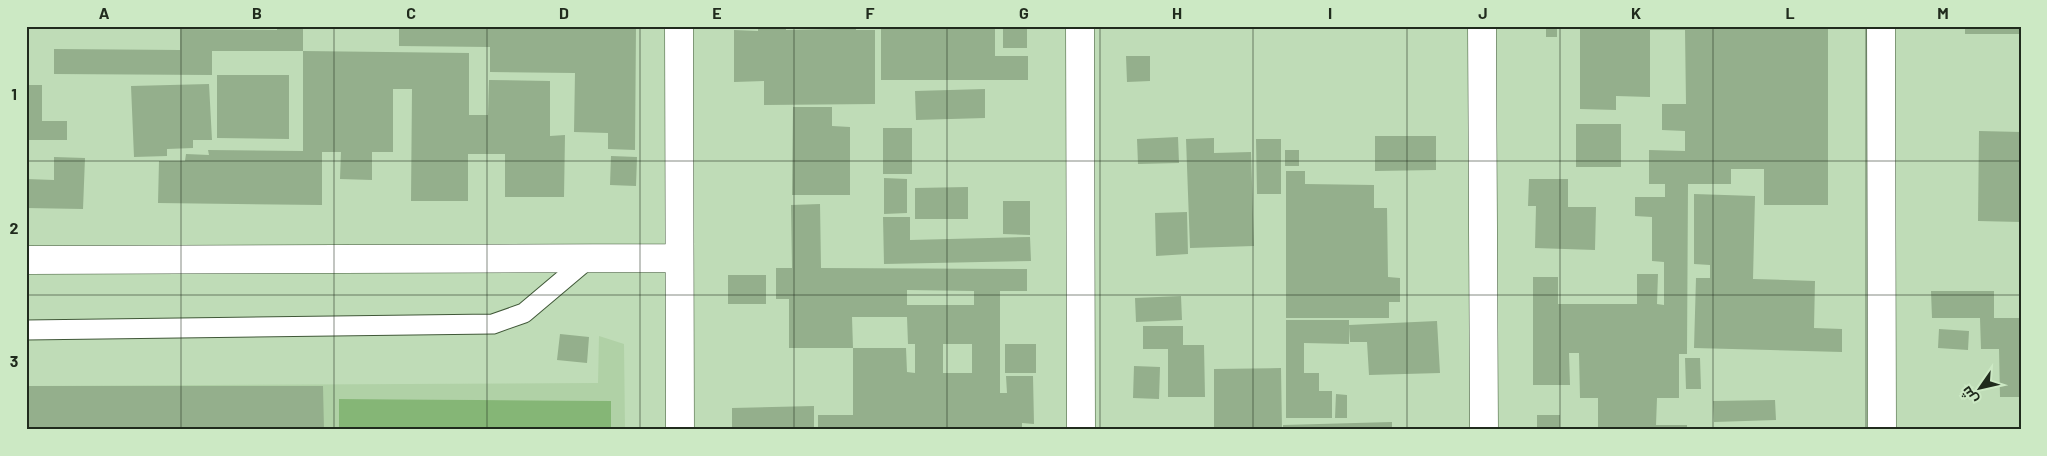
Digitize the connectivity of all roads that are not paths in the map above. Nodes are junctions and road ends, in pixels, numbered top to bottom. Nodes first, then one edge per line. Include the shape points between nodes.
1 (679, 26) edge
2 (1080, 26) edge
3 (1482, 26) edge
4 (1881, 26) edge
5 (679, 258) junction
6 (588, 259) junction
7 (26, 260) edge
8 (26, 330) edge
9 (680, 430) edge
10 (1081, 430) edge
11 (1484, 430) edge
12 (1882, 430) edge

1 - 5 street
2 - 10 street
3 - 11 street
4 - 12 street
5 - 6 street
5 - 9 street
6 - 7 street
6 - 8 lane via 524,313 494,324

